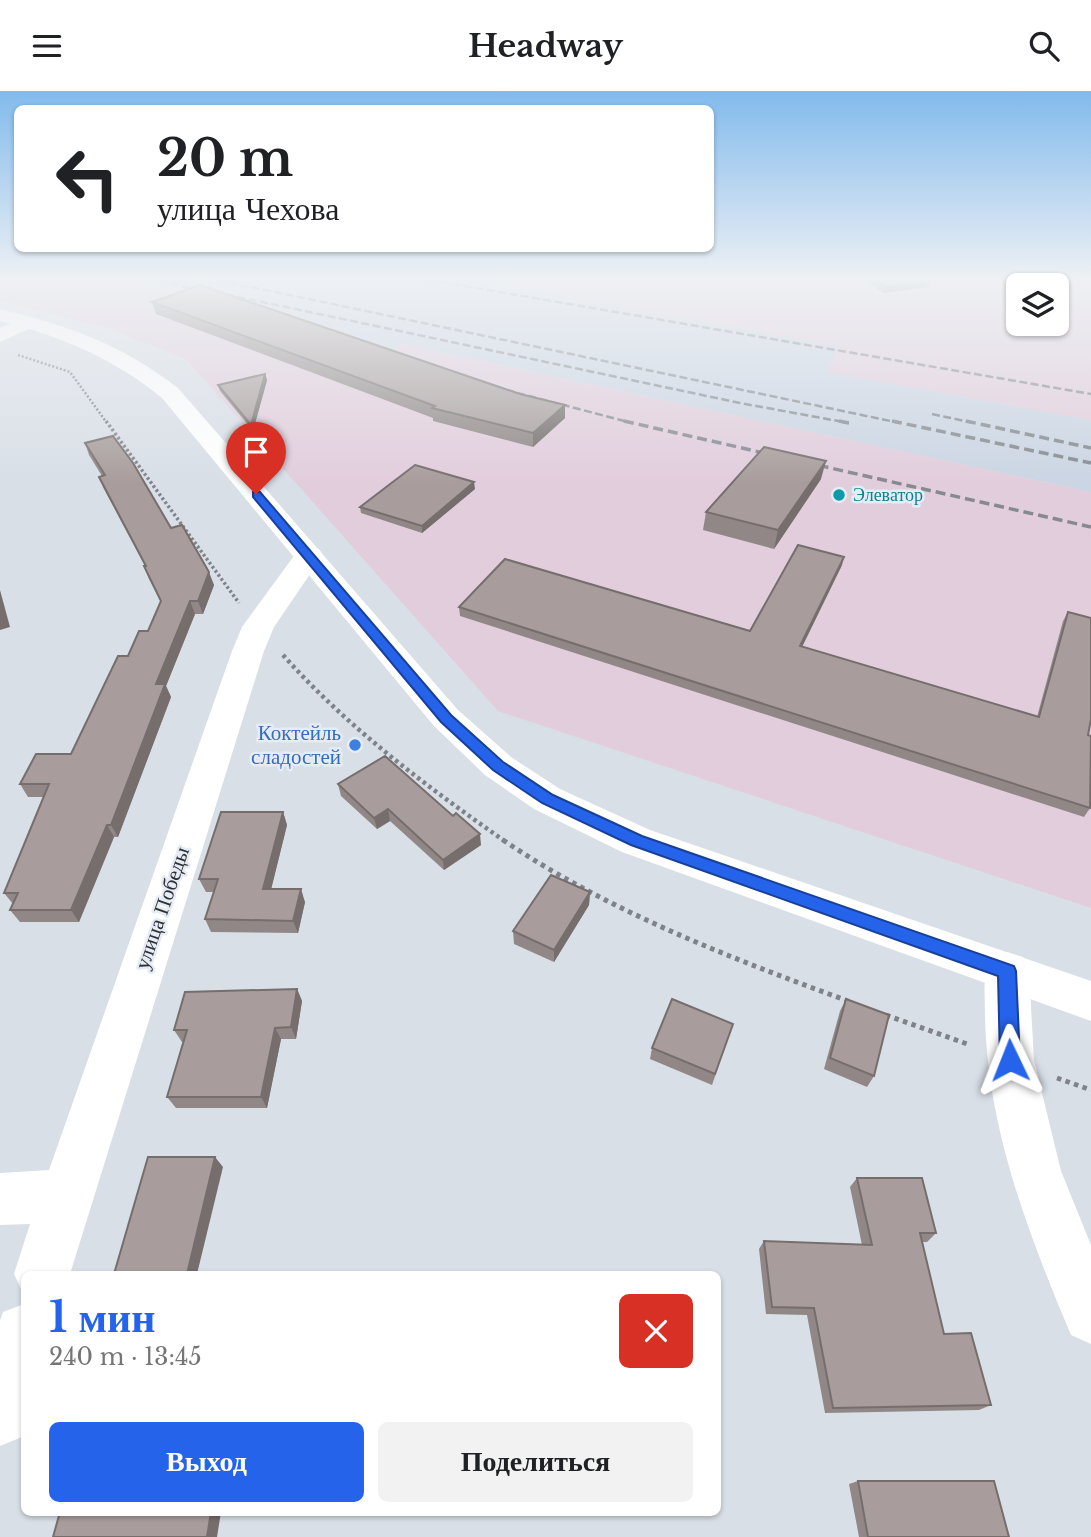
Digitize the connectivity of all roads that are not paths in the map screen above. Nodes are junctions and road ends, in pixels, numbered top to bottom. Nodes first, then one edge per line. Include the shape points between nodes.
1 (104, 347) edge
2 (309, 555) junction
3 (1007, 971) junction
4 (1091, 1001) edge
5 (66, 1195) junction
6 (0, 1199) edge
7 (43, 1271) edge
8 (1091, 1315) edge
9 (21, 1343) edge
10 (0, 1415) edge

1 - 2 main road via 170,393
2 - 3 main road via 446,718 498,766 547,799 636,841
2 - 5 main road, улица Победы via 258,627 248,651
3 - 4 main road
3 - 8 main road via 1010,1060 1035,1171
5 - 6 main road
5 - 7 main road, улица Победы
9 - 10 main road

